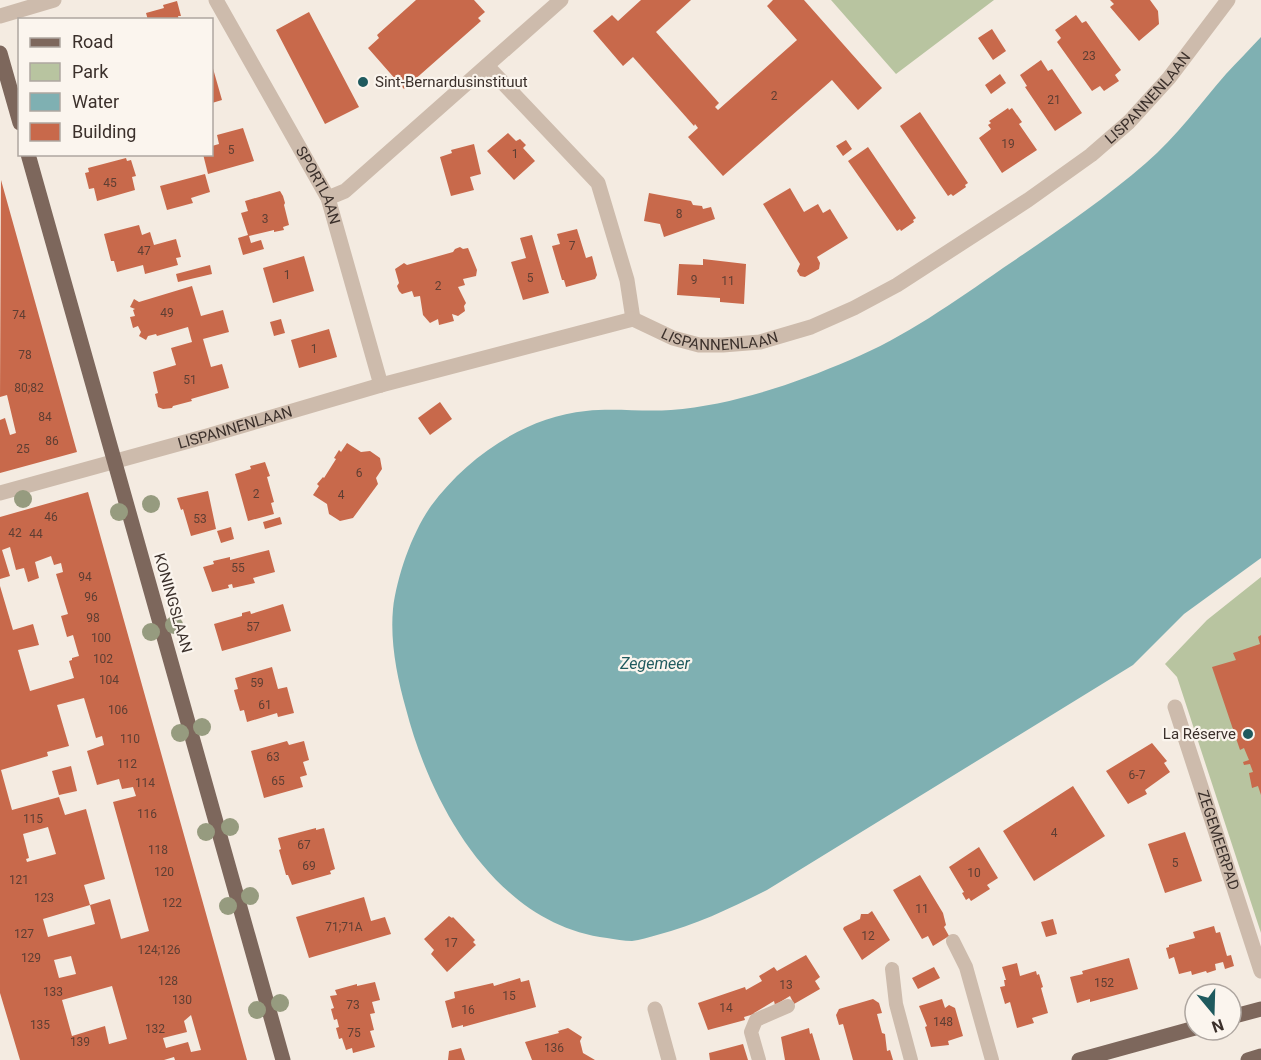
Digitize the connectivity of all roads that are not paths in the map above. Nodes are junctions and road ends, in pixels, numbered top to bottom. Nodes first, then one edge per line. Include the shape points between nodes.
1 (54, 0) edge
2 (216, 0) edge
3 (561, 0) edge
4 (1228, 0) edge
5 (0, 16) edge
6 (0, 53) edge
7 (487, 66) junction
8 (18, 116) edge
9 (29, 156) edge
10 (328, 198) junction
11 (633, 319) junction
12 (381, 385) junction
13 (114, 461) junction
14 (0, 493) edge
15 (1175, 707) dead end
16 (953, 941) dead end
17 (892, 969) dead end
18 (1261, 971) edge
19 (788, 1006) dead end
20 (656, 1009) dead end
21 (1261, 1009) edge
22 (1243, 1014) edge
23 (1183, 1031) edge
24 (1261, 1056) edge
25 (284, 1060) edge
26 (669, 1060) edge
27 (759, 1060) edge
28 (911, 1060) edge
29 (992, 1060) edge
30 (1080, 1060) edge
31 (1248, 1060) edge

1 - 5 street
2 - 10 street, SPORTLAAN
3 - 7 street
4 - 11 street, LISPANNENLAAN via 1168,78 1129,122 1091,155 897,285 811,327 760,342 699,345 673,338
6 - 8 main road
7 - 10 street via 345,191
7 - 11 street via 598,183 627,280
9 - 13 main road, KONINGSLAAN
10 - 12 street, SPORTLAAN
11 - 12 street, LISPANNENLAAN
12 - 13 street, LISPANNENLAAN
13 - 14 street, LISPANNENLAAN
13 - 25 main road, KONINGSLAAN
15 - 18 street, ZEGEMEERPAD
16 - 29 lane via 966,967
17 - 28 lane via 896,1004
19 - 27 lane via 756,1020 752,1032
20 - 26 street
21 - 22 main road
23 - 30 main road
24 - 31 main road

